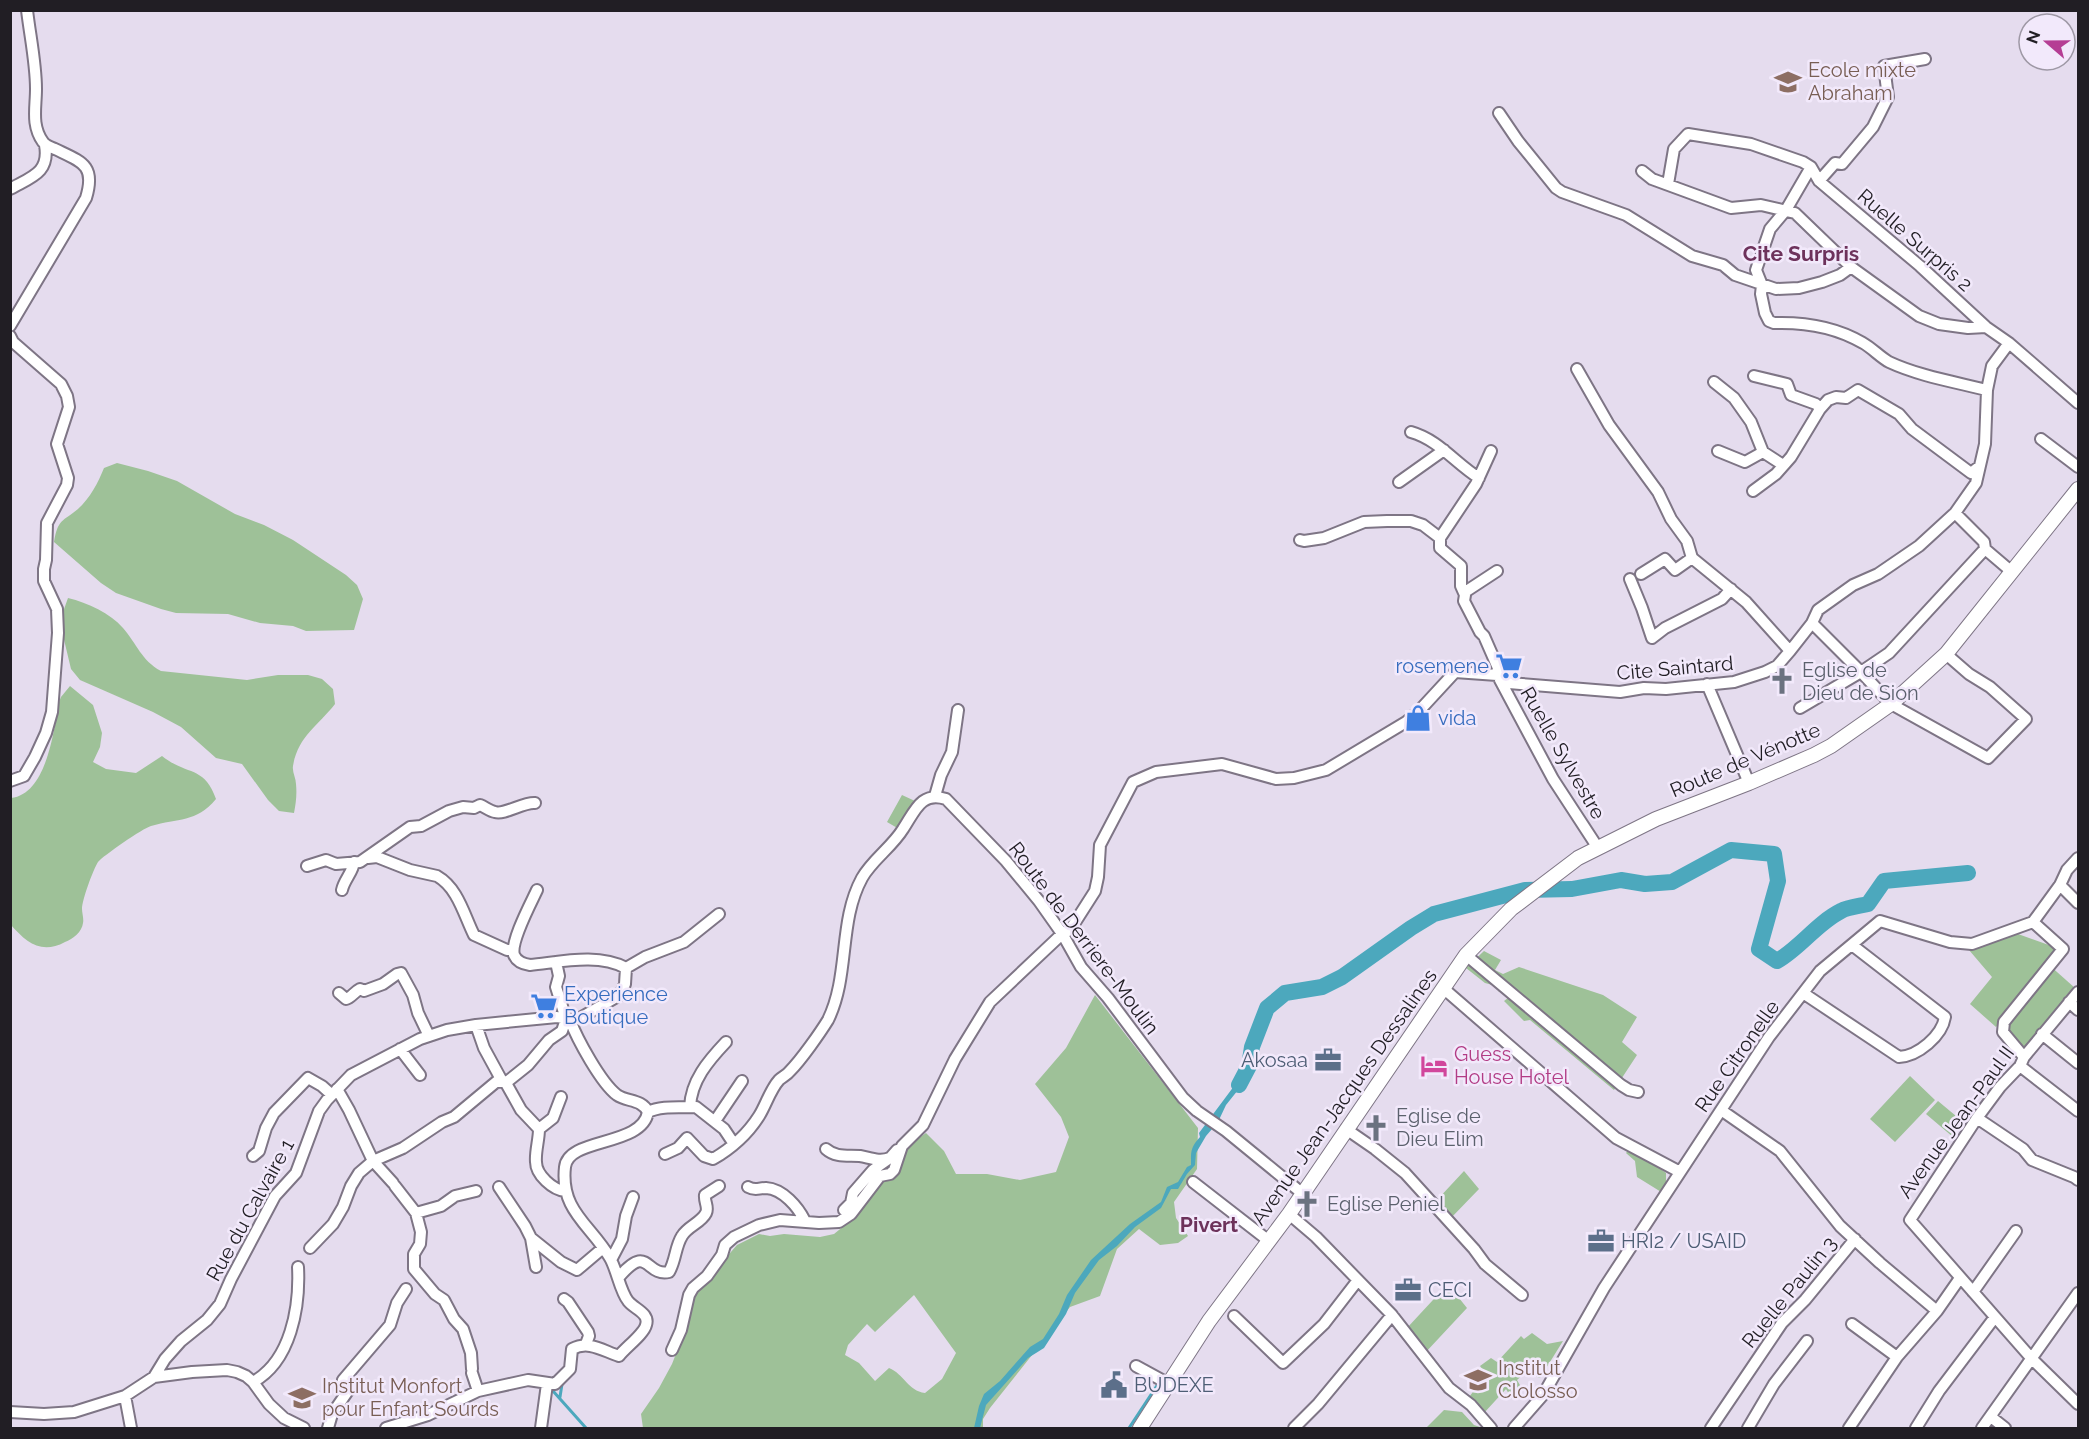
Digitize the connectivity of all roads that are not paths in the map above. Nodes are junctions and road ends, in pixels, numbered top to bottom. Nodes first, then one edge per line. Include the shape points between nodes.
1 (27, 10) edge
2 (1925, 59) dead end
3 (1499, 113) dead end
4 (45, 145) junction
5 (1811, 167) junction
6 (1642, 171) dead end
7 (1819, 181) junction
8 (1668, 184) junction
9 (10, 189) edge
10 (1786, 210) junction
11 (1851, 267) junction
12 (1762, 285) junction
13 (10, 326) edge
14 (1986, 327) junction
15 (10, 336) edge
16 (2008, 343) junction
17 (1577, 369) dead end
18 (1754, 376) dead end
19 (1714, 382) dead end
20 (1987, 390) junction
21 (2079, 403) edge
22 (1820, 409) junction
23 (1411, 432) dead end
24 (2041, 439) dead end
25 (1444, 450) junction
26 (1491, 451) dead end
27 (1718, 451) dead end
28 (1763, 452) junction
29 (1783, 465) junction
30 (1980, 466) junction
31 (2079, 467) edge
32 (1479, 477) junction
33 (1399, 482) dead end
34 (2079, 489) edge
35 (1753, 491) dead end
36 (1955, 513) junction
37 (1440, 538) junction
38 (1300, 540) dead end
39 (1985, 549) junction
40 (1692, 558) junction
41 (1497, 571) dead end
42 (2012, 573) junction
43 (1641, 574) dead end
44 (1630, 579) dead end
45 (1731, 589) junction
46 (1465, 591) junction
47 (1812, 623) junction
48 (1790, 651) junction
49 (1946, 654) junction
50 (1861, 672) junction
51 (1497, 675) junction
52 (1707, 684) junction
53 (1504, 685) junction
54 (1891, 704) junction
55 (1800, 708) dead end
56 (958, 710) dead end
57 (10, 781) edge
58 (1749, 783) junction
59 (935, 795) junction
60 (535, 802) dead end
61 (1598, 848) junction
62 (368, 858) junction
63 (2079, 858) edge
64 (354, 862) junction
65 (306, 866) dead end
66 (1564, 868) joint
67 (2060, 885) junction
68 (342, 890) dead end
69 (537, 890) dead end
70 (2079, 903) edge
71 (719, 914) dead end
72 (2033, 921) junction
73 (1062, 935) junction
74 (1852, 945) junction
75 (513, 950) junction
76 (1466, 955) junction
77 (556, 962) junction
78 (626, 968) junction
79 (1443, 988) junction
80 (2079, 992) edge
81 (339, 993) dead end
82 (1803, 993) junction
83 (2069, 1002) junction
84 (2079, 1010) edge
85 (568, 1020) junction
86 (477, 1025) junction
87 (2042, 1034) junction
88 (429, 1036) junction
89 (726, 1042) dead end
90 (400, 1049) junction
91 (2022, 1061) junction
92 (2079, 1063) edge
93 (420, 1075) dead end
94 (505, 1081) junction
95 (742, 1081) dead end
96 (334, 1092) junction
97 (1638, 1092) dead end
98 (561, 1097) dead end
99 (690, 1107) junction
100 (1721, 1110) junction
101 (2079, 1111) edge
102 (648, 1112) junction
103 (1977, 1118) junction
104 (715, 1121) junction
105 (539, 1128) junction
106 (1346, 1129) junction
107 (734, 1143) junction
108 (902, 1146) junction
109 (826, 1149) dead end
110 (665, 1154) dead end
111 (253, 1156) dead end
112 (890, 1158) junction
113 (373, 1161) junction
114 (1680, 1172) junction
115 (2079, 1180) edge
116 (1193, 1182) dead end
117 (719, 1186) dead end
118 (500, 1187) dead end
119 (748, 1187) dead end
120 (476, 1191) dead end
121 (565, 1191) junction
122 (1303, 1194) junction
123 (633, 1197) dead end
124 (416, 1213) junction
125 (1289, 1214) junction
126 (805, 1221) junction
127 (839, 1222) junction
128 (2016, 1231) dead end
129 (531, 1238) junction
130 (1854, 1239) junction
131 (1269, 1241) junction
132 (310, 1248) dead end
133 (603, 1248) junction
134 (611, 1260) junction
135 (298, 1267) dead end
136 (536, 1267) dead end
137 (619, 1277) junction
138 (1960, 1278) junction
139 (1358, 1280) junction
140 (406, 1288) dead end
141 (1974, 1292) junction
142 (2079, 1293) edge
143 (1522, 1295) dead end
144 (564, 1299) dead end
145 (1936, 1311) junction
146 (1234, 1316) dead end
147 (1392, 1316) junction
148 (1995, 1317) junction
149 (1852, 1324) dead end
150 (1807, 1341) dead end
151 (586, 1344) junction
152 (672, 1350) dead end
153 (1897, 1357) junction
154 (2032, 1359) junction
155 (1136, 1365) dead end
156 (154, 1377) junction
157 (253, 1382) junction
158 (547, 1384) junction
159 (1169, 1384) junction
160 (478, 1391) junction
161 (125, 1396) junction
162 (2079, 1404) edge
163 (10, 1412) edge
164 (1991, 1417) junction
165 (131, 1428) edge
166 (304, 1428) edge
167 (328, 1428) edge
168 (386, 1428) edge
169 (541, 1428) edge
170 (1140, 1428) edge
171 (1294, 1428) edge
172 (1491, 1428) edge
173 (1514, 1428) edge
174 (1711, 1428) edge
175 (1748, 1428) edge
176 (1849, 1428) edge
177 (1916, 1428) edge
178 (1982, 1428) edge
179 (2005, 1428) edge

1 - 4 street via 36,88 34,115
2 - 7 street via 1884,66 1888,97 1873,127 1842,164 1835,163
3 - 12 street via 1562,192 1626,215 1692,256 1723,265 1735,275
4 - 9 street via 44,167
4 - 13 street via 81,161 91,182 86,198
5 - 7 street
5 - 8 street via 1750,144 1688,134 1674,149
5 - 10 street
6 - 8 street
7 - 14 street, Ruelle Surpris 2
8 - 10 street via 1731,208 1761,206
10 - 11 street via 1795,213
10 - 12 street via 1770,229 1756,270
11 - 12 street via 1822,282 1799,288
11 - 14 street via 1919,316 1939,324
12 - 20 street via 1769,321 1836,330 1909,370
14 - 16 street, Ruelle Surpris 2
15 - 57 street via 61,384 69,407 57,444 67,485 47,523 44,569 44,581 57,609 52,712 24,776
16 - 20 street, Cite Saintard via 1992,366
16 - 21 street, Ruelle Surpris 2
17 - 40 street via 1609,425 1658,492 1687,541
18 - 22 street via 1787,384 1791,395
19 - 28 street via 1746,414
20 - 30 street, Cite Saintard
22 - 29 street
22 - 30 street via 1828,400 1846,398 1858,390 1899,414 1912,429 1971,473
23 - 25 street via 1427,437
24 - 31 street
25 - 32 street
25 - 33 street
26 - 32 street
27 - 28 street via 1746,462
28 - 29 street
29 - 35 street
30 - 36 street, Cite Saintard via 1976,483
32 - 37 street
34 - 42 street, Route de Vénotte
36 - 39 street via 1984,542
36 - 47 street, Cite Saintard via 1919,546 1818,610
37 - 38 street via 1411,521 1387,521 1364,522 1324,538
37 - 46 street, Ruelle Sylvestre via 1440,548 1461,566 1461,586
39 - 42 street
39 - 50 street via 1888,652
40 - 43 street via 1675,570 1665,559
40 - 45 street
41 - 46 street
42 - 49 street, Route de Vénotte
44 - 45 street via 1652,638 1722,599
45 - 48 street
46 - 51 street, Ruelle Sylvestre via 1464,601 1484,636 1498,668
47 - 48 street, Cite Saintard
47 - 50 street
48 - 52 street, Cite Saintard via 1777,666 1765,672 1734,682
49 - 54 street, Route de Vénotte
49 - 54 street via 2026,718 1988,758
50 - 54 street
50 - 55 street
51 - 53 street, Ruelle Sylvestre
51 - 73 street via 1455,672 1406,722 1326,770 1276,778 1222,764 1156,772 1139,778 1133,782 1100,845 1095,891 1072,927
52 - 53 street, Cite Saintard via 1609,692 1581,687
52 - 58 street
53 - 61 street, Ruelle Sylvestre via 1553,779
54 - 58 street, Route de Vénotte via 1831,746
56 - 59 street via 952,752
58 - 61 street, Route de Vénotte via 1656,819
59 - 73 street, Route de Derriere-Moulin via 946,799 1006,861
59 - 107 street via 923,800 898,837 862,877 848,923 843,972 826,1022 779,1081 755,1122
60 - 62 street via 499,812 480,806 449,811 421,826 410,827
61 - 66 street, Route de Vénotte
62 - 64 street
62 - 75 street via 378,856 443,879 465,911 474,935
63 - 67 street
64 - 65 street via 336,864 326,860
64 - 68 street
66 - 76 street, Avenue Jean-Jacques Dessalines via 1511,909
67 - 70 street
67 - 72 street
69 - 75 street
71 - 78 street via 684,942
72 - 74 street, Rue Citronelle via 1965,944 1880,921
72 - 91 street via 2063,949 2004,1022 2003,1032
73 - 108 street via 990,1002 955,1059 923,1125
73 - 122 street, Route de Derriere-Moulin via 1081,967 1183,1098
74 - 82 street, Rue Citronelle via 1820,971
74 - 82 street via 1945,1017 1935,1038 1908,1056 1899,1057
75 - 77 street via 522,963
76 - 79 street, Avenue Jean-Jacques Dessalines
76 - 97 street via 1622,1085
77 - 78 street via 589,959
77 - 85 street via 556,987
78 - 85 street, Rue du Calvaire 1 via 626,984 620,995 580,1018
79 - 106 street, Avenue Jean-Jacques Dessalines
79 - 114 street via 1616,1138
80 - 83 street, Avenue Jean-Paul II
81 - 88 street via 346,999 355,991 376,987 401,974
82 - 100 street, Rue Citronelle
83 - 84 street
83 - 87 street, Avenue Jean-Paul II
85 - 86 street, Rue du Calvaire 1 via 557,1017
85 - 94 street via 528,1065
85 - 102 street via 609,1088 625,1100 638,1102
86 - 88 street, Rue du Calvaire 1
86 - 94 street via 484,1048
87 - 91 street, Avenue Jean-Paul II
87 - 92 street
88 - 90 street, Rue du Calvaire 1
89 - 99 street via 704,1069 690,1097
90 - 93 street
90 - 96 street, Rue du Calvaire 1 via 351,1075
91 - 101 street
91 - 103 street, Avenue Jean-Paul II
94 - 105 street via 521,1110
94 - 113 street via 496,1082 454,1117 403,1148
95 - 104 street
96 - 111 street via 308,1078 274,1113 260,1151
96 - 113 street via 350,1110
96 - 156 street, Rue du Calvaire 1 via 315,1119 296,1173 275,1196 220,1304 181,1341
98 - 105 street via 553,1118
99 - 102 street
99 - 104 street
100 - 114 street, Rue Citronelle
100 - 130 street via 1780,1151
102 - 121 street via 640,1126 573,1154 565,1166
103 - 115 street via 2023,1149 2032,1160
103 - 138 street, Avenue Jean-Paul II via 1910,1218
104 - 107 street
105 - 121 street via 538,1169 549,1184
106 - 122 street, Avenue Jean-Jacques Dessalines
106 - 143 street via 1405,1173 1485,1264
107 - 110 street via 713,1159 704,1156 687,1138
108 - 112 street
108 - 127 street via 894,1170 880,1176 851,1215
109 - 112 street via 834,1154 874,1160
112 - 127 street via 853,1193
113 - 124 street
113 - 132 street via 359,1173 333,1224
114 - 173 street, Rue Citronelle via 1604,1288 1543,1395
116 - 131 street
117 - 137 street via 705,1195 706,1214 681,1236 669,1272 639,1261
118 - 129 street
119 - 126 street via 776,1191 793,1203
120 - 124 street
121 - 133 street via 572,1208
122 - 125 street, Avenue Jean-Jacques Dessalines
123 - 134 street
124 - 160 street via 421,1237 414,1254 414,1269 444,1300 463,1329
125 - 131 street, Avenue Jean-Jacques Dessalines
125 - 139 street
126 - 127 street
126 - 152 street via 780,1220 759,1225 725,1245 707,1276 689,1295
128 - 141 street
129 - 133 street via 577,1270
129 - 136 street
130 - 145 street
130 - 174 street, Ruelle Paulin 3 via 1782,1323
131 - 159 street, Avenue Jean-Jacques Dessalines via 1209,1321
133 - 134 street
134 - 137 street
135 - 157 street via 298,1294 288,1339 267,1371
137 - 151 street via 627,1300 645,1316 646,1326 619,1356
138 - 141 street, Avenue Jean-Paul II
138 - 145 street
139 - 146 street via 1324,1324 1283,1363
139 - 147 street
140 - 167 street via 387,1330 343,1380 350,1388 332,1414
141 - 148 street, Avenue Jean-Paul II
142 - 154 street
144 - 151 street via 588,1332
145 - 153 street
147 - 171 street
147 - 172 street via 1449,1388
148 - 154 street, Avenue Jean-Paul II
148 - 177 street
149 - 153 street
150 - 175 street
151 - 158 street via 572,1349 568,1373 555,1384
153 - 176 street
154 - 162 street, Avenue Jean-Paul II
154 - 164 street
155 - 159 street
156 - 157 street, Rue du Calvaire 1 via 227,1370
156 - 161 street, Rue du Calvaire 1
157 - 166 street, Rue du Calvaire 1 via 276,1411
158 - 160 street via 528,1380
158 - 169 street
159 - 170 street, Avenue Jean-Jacques Dessalines
160 - 168 street
161 - 163 street, Rue du Calvaire 1 via 70,1412
161 - 165 street
164 - 178 street
164 - 179 street

